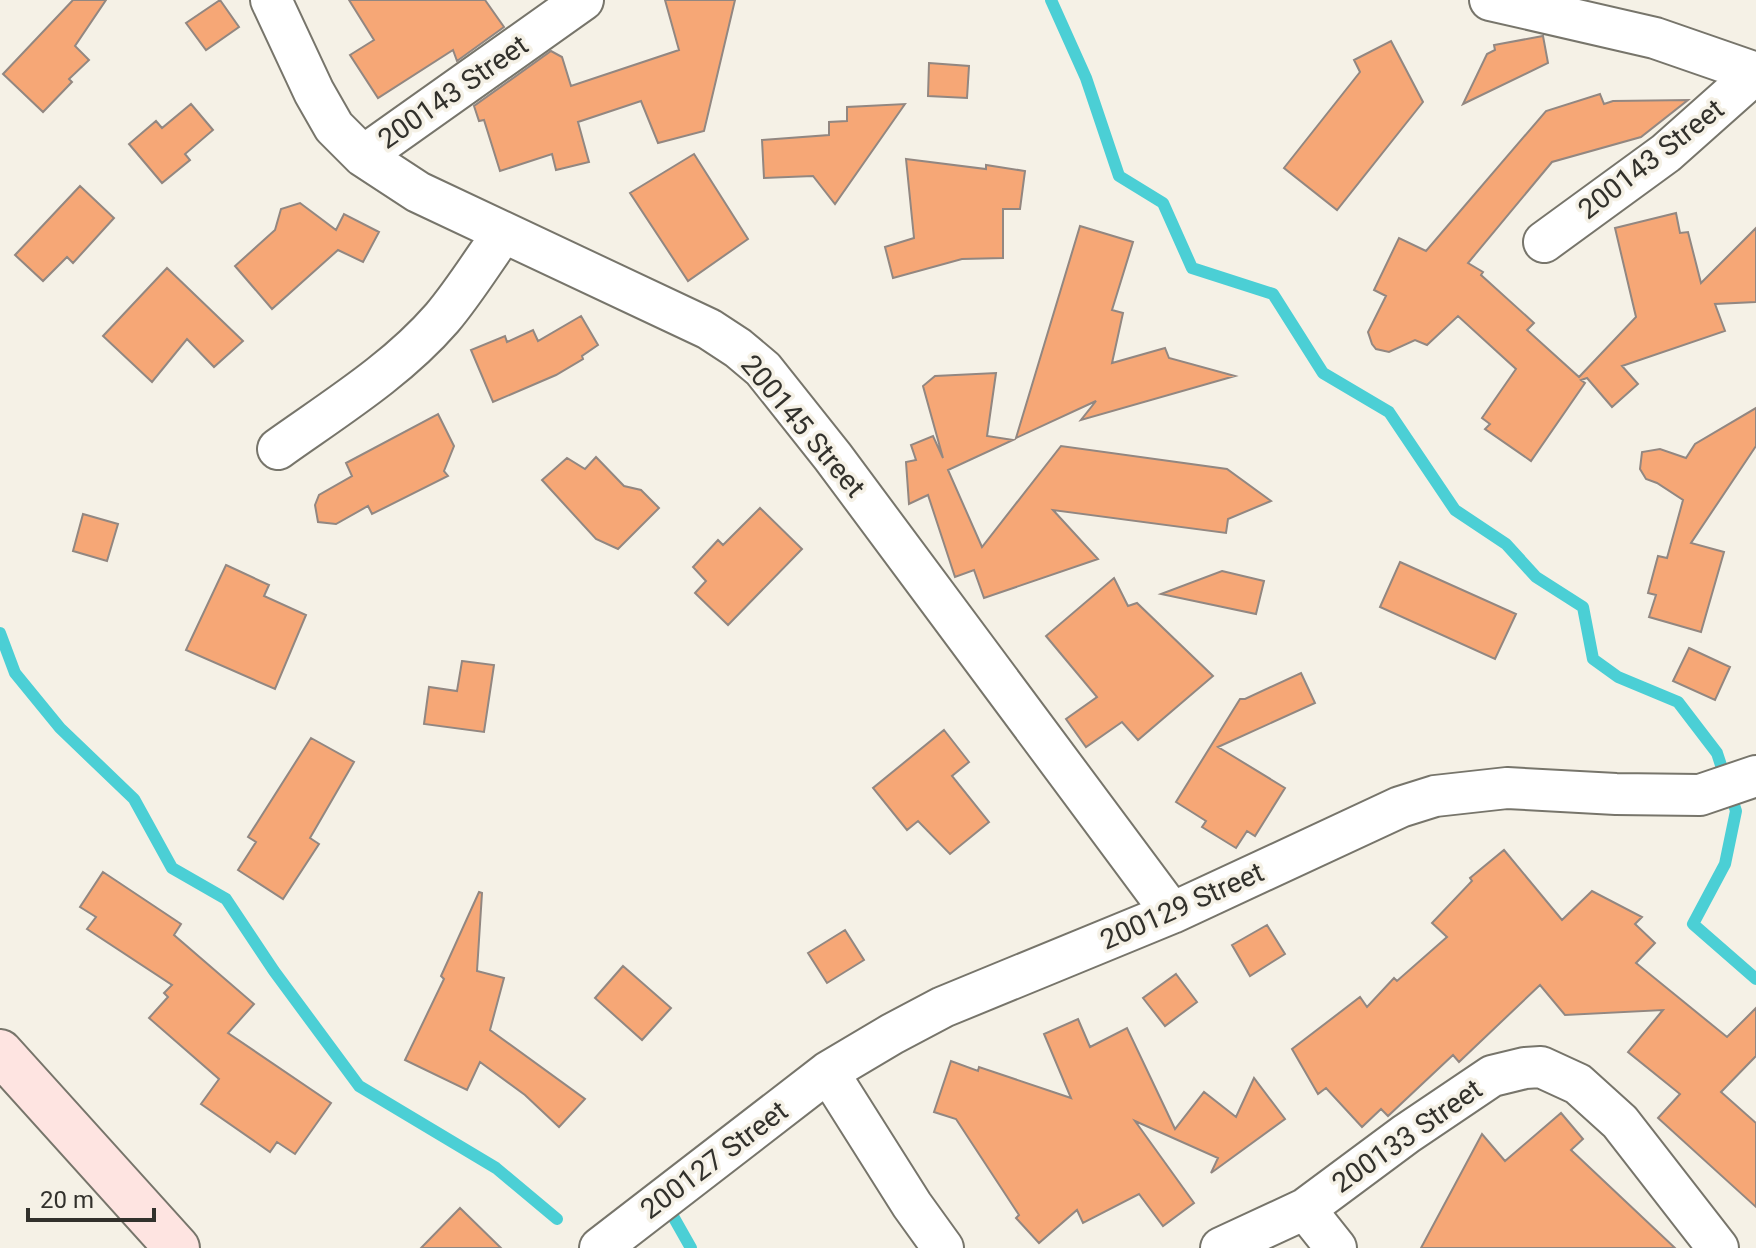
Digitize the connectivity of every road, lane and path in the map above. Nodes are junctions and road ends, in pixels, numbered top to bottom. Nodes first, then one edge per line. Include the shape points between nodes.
1 (271, 0) edge
2 (583, 0) edge
3 (1490, 0) edge
4 (1756, 73) edge
5 (363, 156) junction
6 (503, 233) junction
7 (1544, 242) dead end
8 (278, 449) dead end
9 (1756, 776) edge
10 (1172, 913) junction
11 (0, 1052) edge
12 (828, 1072) junction
13 (1305, 1209) junction
14 (177, 1248) edge
15 (600, 1248) edge
16 (943, 1248) edge
17 (1221, 1248) edge
18 (1336, 1248) edge
19 (1718, 1248) edge

1 - 5 street, 200145 Street via 334,127
2 - 5 street, 200143 Street
3 - 4 street, 200143 Street via 1655,38
4 - 7 street, 200143 Street via 1666,153
5 - 6 street, 200145 Street via 418,192
6 - 8 street via 443,317 416,344
6 - 10 street, 200145 Street via 709,329 763,369
9 - 10 street, 200129 Street via 1700,795 1507,788 1435,796 1400,807
10 - 12 street, 200129 Street via 943,1007
11 - 14 street
12 - 15 street, 200127 Street
12 - 16 street
13 - 17 street, 200133 Street
13 - 18 street
13 - 19 street, 200133 Street via 1492,1076 1541,1067 1578,1084 1620,1122

